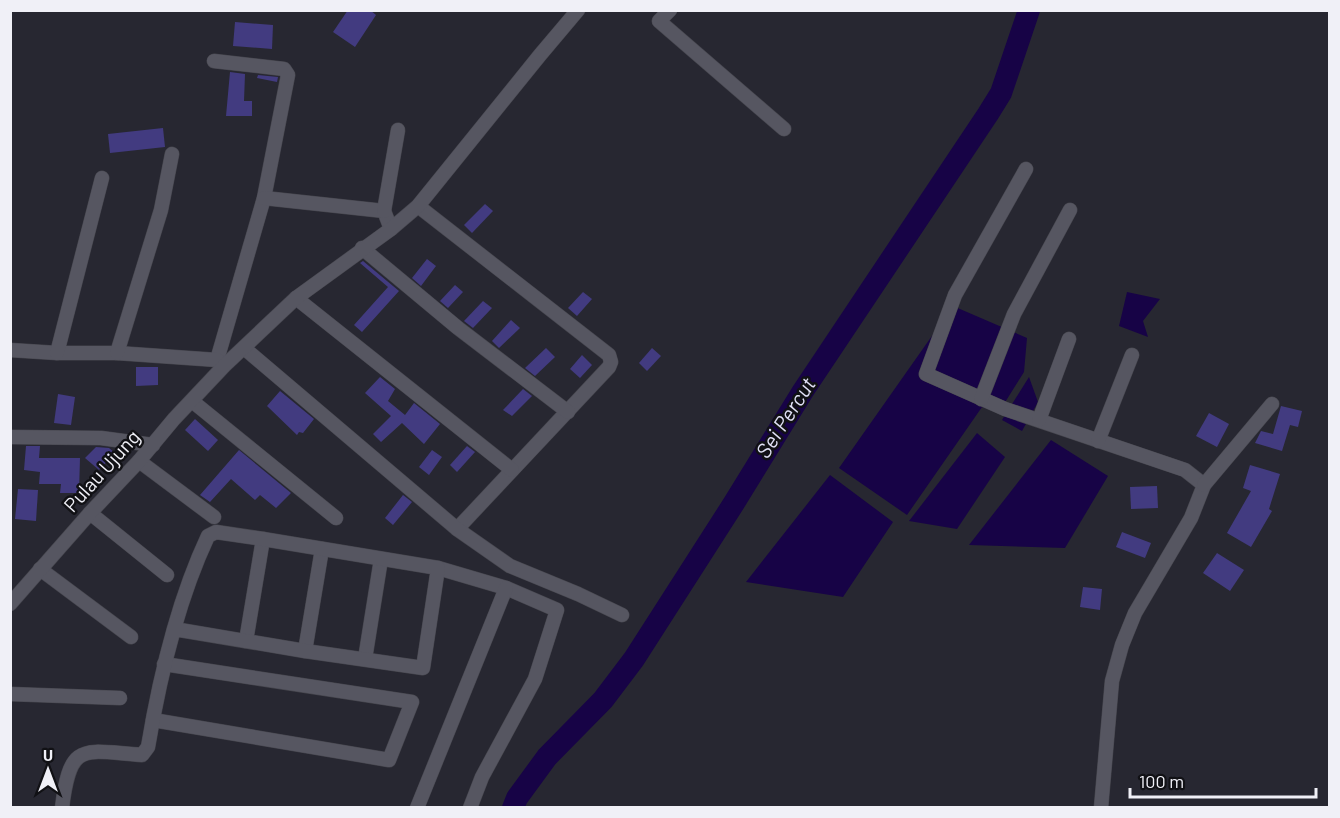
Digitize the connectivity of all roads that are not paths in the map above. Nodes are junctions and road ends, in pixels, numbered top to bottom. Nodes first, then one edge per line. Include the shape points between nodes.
1 (578, 10) edge
2 (670, 10) edge
3 (214, 61) dead end
4 (784, 129) dead end
5 (398, 130) dead end
6 (172, 154) dead end
7 (1026, 169) dead end
8 (102, 178) dead end
9 (264, 198) junction
10 (418, 206) junction
11 (1070, 210) dead end
12 (384, 211) junction
13 (390, 229) junction
14 (362, 248) junction
15 (296, 298) junction
16 (1069, 339) dead end
17 (244, 348) junction
18 (10, 350) edge
19 (57, 353) junction
20 (117, 353) junction
21 (1131, 355) dead end
22 (220, 363) junction
23 (981, 399) junction
24 (192, 401) junction
25 (1272, 404) dead end
26 (568, 412) junction
27 (1039, 420) junction
28 (10, 437) edge
29 (1098, 441) junction
30 (153, 445) junction
31 (139, 461) junction
32 (512, 470) junction
33 (1204, 485) junction
34 (90, 513) junction
35 (214, 517) dead end
36 (336, 518) dead end
37 (457, 529) junction
38 (263, 539) junction
39 (322, 549) junction
40 (381, 559) junction
41 (438, 568) junction
42 (40, 569) junction
43 (167, 575) dead end
44 (506, 588) junction
45 (10, 604) edge
46 (622, 615) dead end
47 (174, 629) junction
48 (131, 637) dead end
49 (246, 641) junction
50 (305, 651) junction
51 (364, 659) junction
52 (164, 664) junction
53 (10, 694) edge
54 (120, 698) dead end
55 (153, 720) junction
56 (62, 807) edge
57 (417, 807) edge
58 (470, 807) edge
59 (1101, 807) edge

1 - 10 street, Pulau Ujung
2 - 4 street via 659,21
3 - 9 street via 284,69 288,73
5 - 12 street
6 - 20 street via 161,210
7 - 23 street via 955,295 926,374
8 - 19 street
9 - 12 street
9 - 22 street
10 - 13 street, Pulau Ujung
10 - 26 street via 609,356 609,367
11 - 23 street via 1014,314
12 - 13 street
13 - 14 street, Pulau Ujung
14 - 15 street, Pulau Ujung
14 - 26 street
15 - 17 street, Pulau Ujung
15 - 32 street
16 - 27 street
17 - 22 street, Pulau Ujung
17 - 37 street
18 - 19 street
19 - 20 street
20 - 22 street
21 - 29 street
22 - 24 street, Pulau Ujung
23 - 27 street
24 - 30 street, Pulau Ujung
24 - 36 street
25 - 33 street
26 - 32 street
27 - 29 street
28 - 30 street via 101,438
29 - 33 street via 1185,470
30 - 31 street, Pulau Ujung
31 - 34 street, Pulau Ujung
31 - 35 street
32 - 37 street
33 - 59 street via 1191,518 1122,645 1112,681
34 - 42 street, Pulau Ujung
34 - 43 street
37 - 46 street via 510,566
38 - 39 street
38 - 47 street via 216,532 208,536
38 - 49 street
39 - 40 street
39 - 50 street
40 - 41 street
40 - 51 street
41 - 44 street
41 - 51 street via 423,668
42 - 45 street, Pulau Ujung
42 - 48 street
44 - 57 street
44 - 58 street via 557,609 536,679 482,777
47 - 49 street
47 - 52 street
49 - 50 street
50 - 51 street
52 - 55 street
52 - 55 street via 412,702 389,760
53 - 54 street
55 - 56 street via 148,747 142,755 86,752 75,759 65,780

